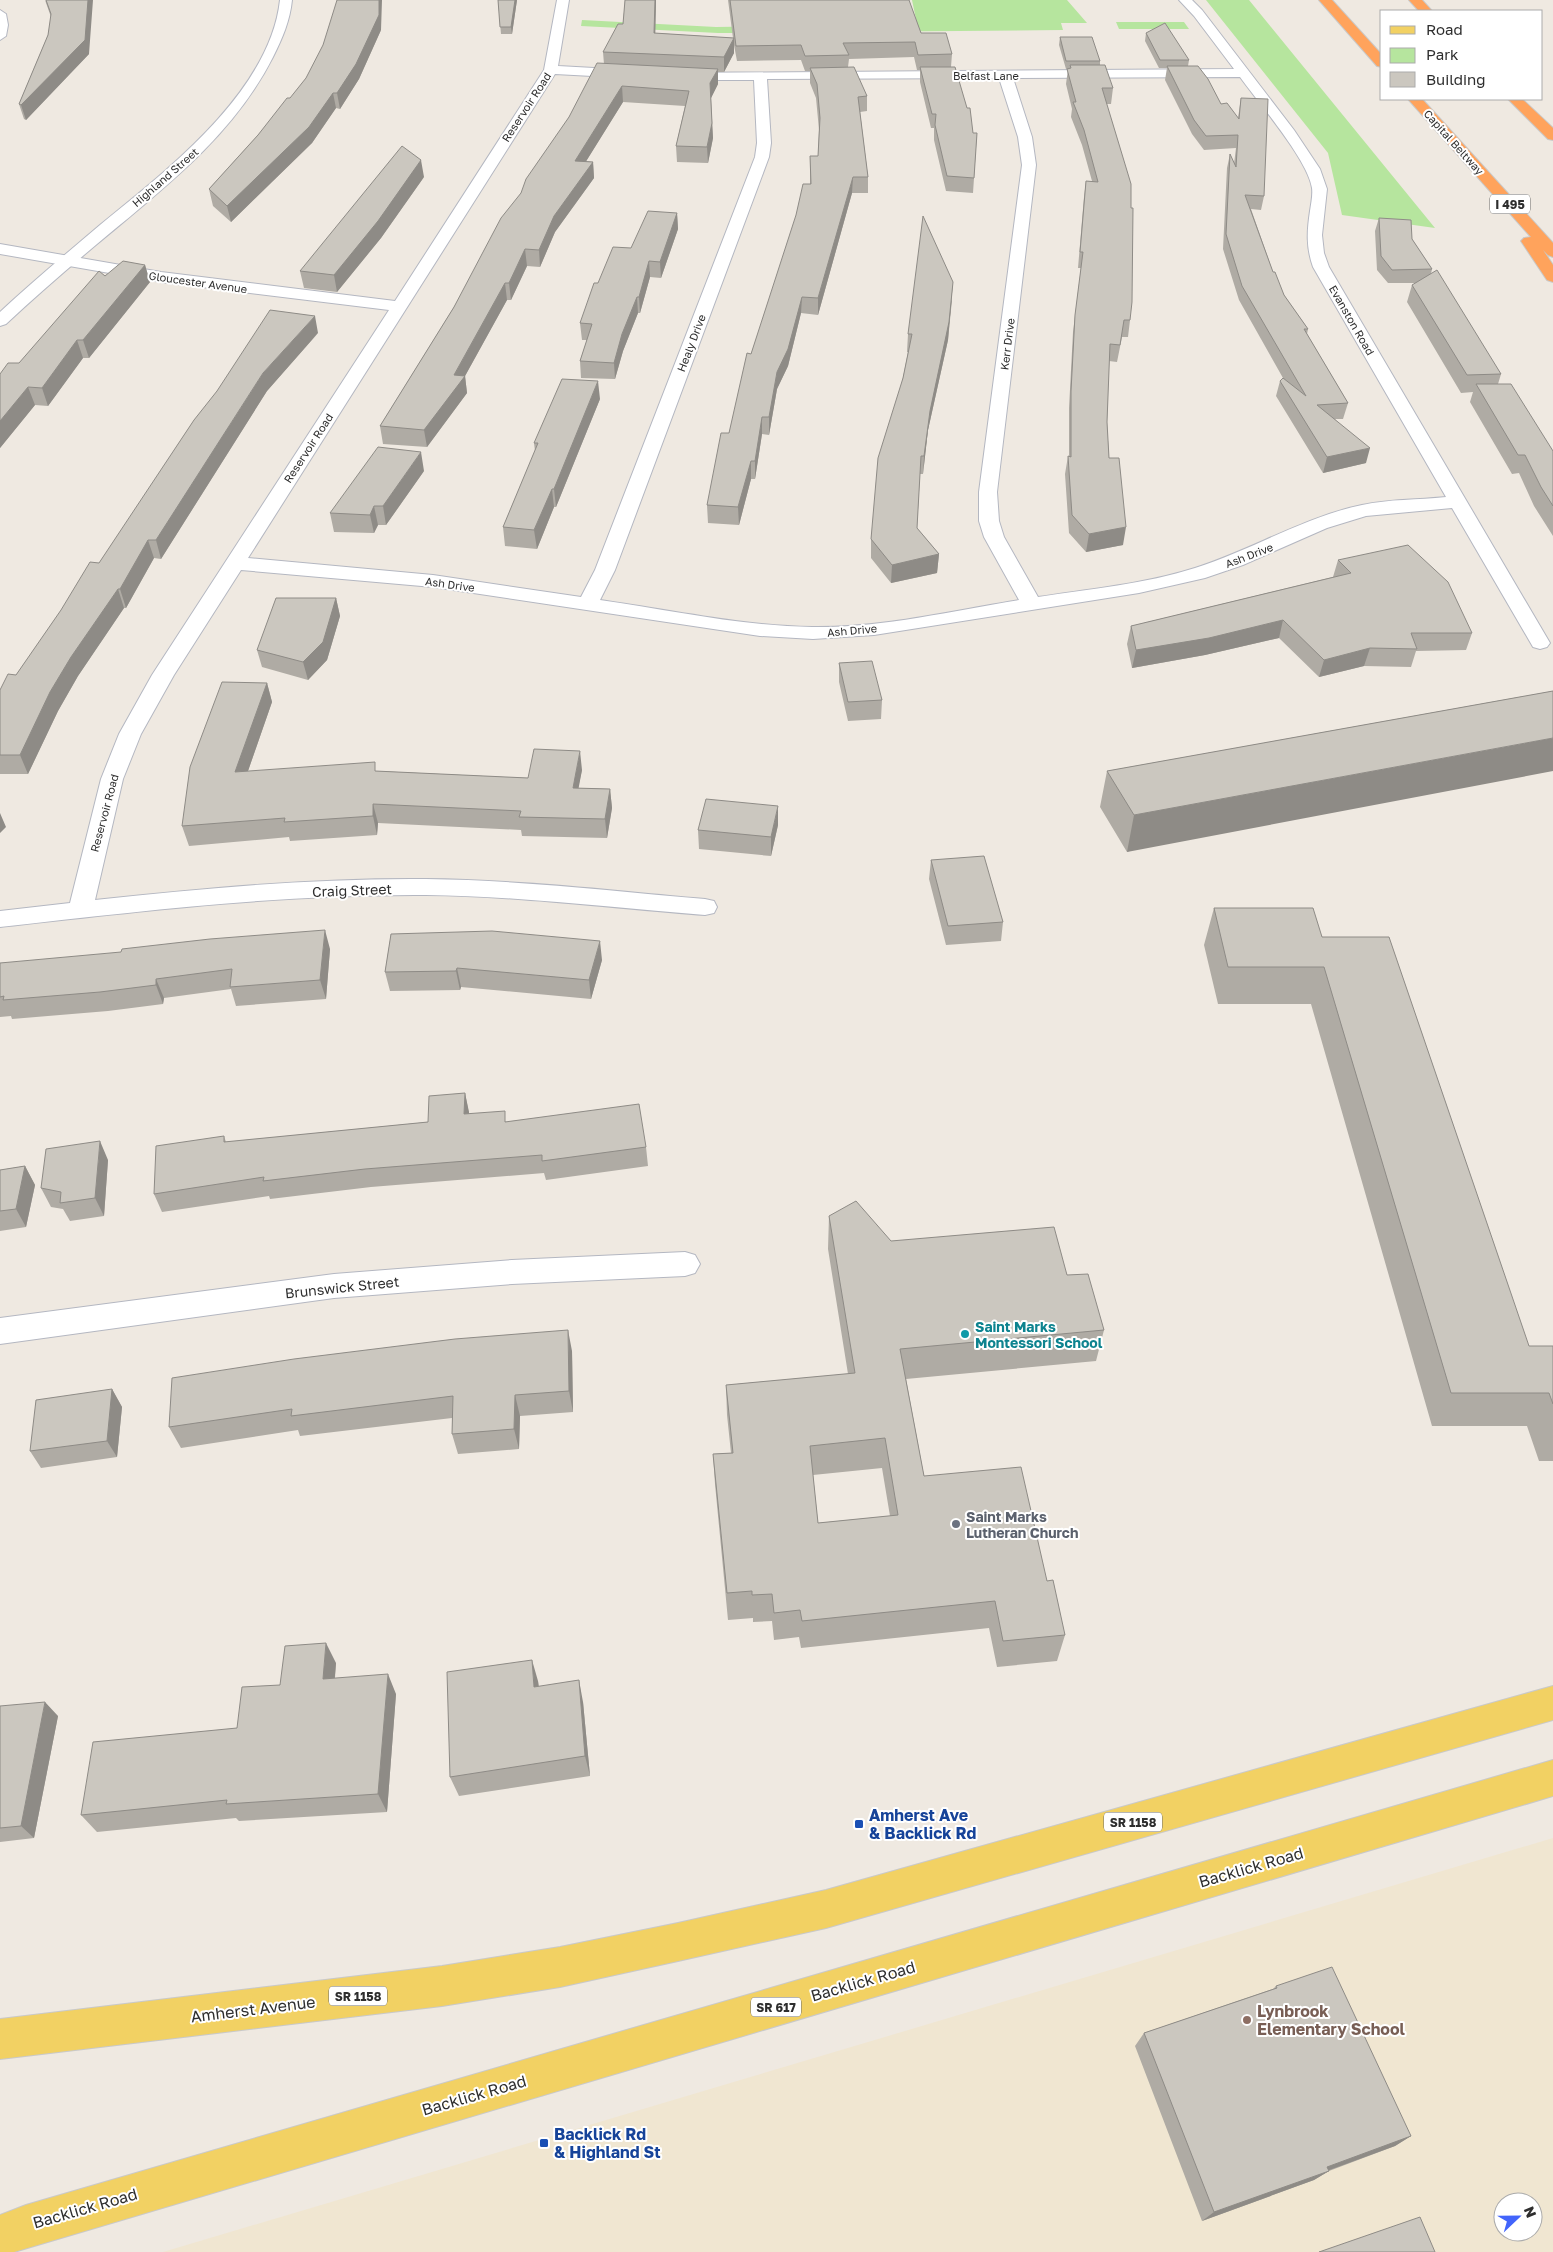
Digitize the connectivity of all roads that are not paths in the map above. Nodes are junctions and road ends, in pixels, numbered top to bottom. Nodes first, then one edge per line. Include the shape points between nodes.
1 (286, 0) edge
2 (563, 0) edge
3 (1184, 0) edge
4 (1325, 0) edge
5 (1415, 0) edge
6 (1425, 10) edge
7 (0, 14) edge
8 (0, 36) edge
9 (1380, 60) edge
10 (550, 70) junction
11 (1241, 73) junction
12 (640, 74) edge
13 (1005, 75) junction
14 (669, 76) edge
15 (760, 77) junction
16 (1416, 100) edge
17 (1516, 100) edge
18 (1553, 136) edge
19 (1466, 155) junction
20 (0, 249) edge
21 (1553, 252) edge
22 (67, 262) junction
23 (1553, 277) edge
24 (398, 306) junction
25 (0, 321) edge
26 (1457, 502) junction
27 (234, 563) junction
28 (588, 604) junction
29 (1032, 604) junction
30 (1540, 643) dead end
31 (705, 907) dead end
32 (80, 910) junction
33 (0, 919) edge
34 (685, 1264) dead end
35 (0, 1330) edge
36 (1553, 1703) edge
37 (1553, 1778) edge
38 (0, 2039) edge
39 (0, 2236) edge

1 - 22 street, Highland Street via 268,57 238,105 180,167
2 - 10 street, Reservoir Road
3 - 11 street, Evanston Road via 1198,13
4 - 9 highway
5 - 6 highway
7 - 8 street
10 - 12 street
10 - 24 street, Reservoir Road
11 - 13 street, Belfast Lane
11 - 26 street, Evanston Road via 1313,169 1320,189 1314,235 1321,267
13 - 15 street, Belfast Lane
13 - 29 street, Kerr Drive via 1029,165 988,502 1000,552
14 - 15 street, Belfast Lane
15 - 28 street, Healy Drive via 762,157 605,570
16 - 19 highway, Capital Beltway / I 495
17 - 18 highway
19 - 21 highway, Capital Beltway / I 495
19 - 23 highway
20 - 22 street, Gloucester Avenue
22 - 24 street, Gloucester Avenue via 171,279
22 - 25 street, Highland Street
24 - 27 street, Reservoir Road
26 - 29 street, Ash Drive via 1364,510 1327,521 1263,550 1198,574
26 - 30 street, Evanston Road
27 - 28 street, Ash Drive via 433,581
27 - 32 street, Reservoir Road via 130,734 112,779
28 - 29 street, Ash Drive via 760,630 813,633 874,629
31 - 32 street, Craig Street via 498,889 425,887 243,895
32 - 33 street, Craig Street
34 - 35 street, Brunswick Street via 512,1272 334,1286
36 - 38 main road, Amherst Avenue / SR 1158 via 826,1910 560,1967 442,1986
37 - 39 main road, Backlick Road / SR 617 via 35,2223

